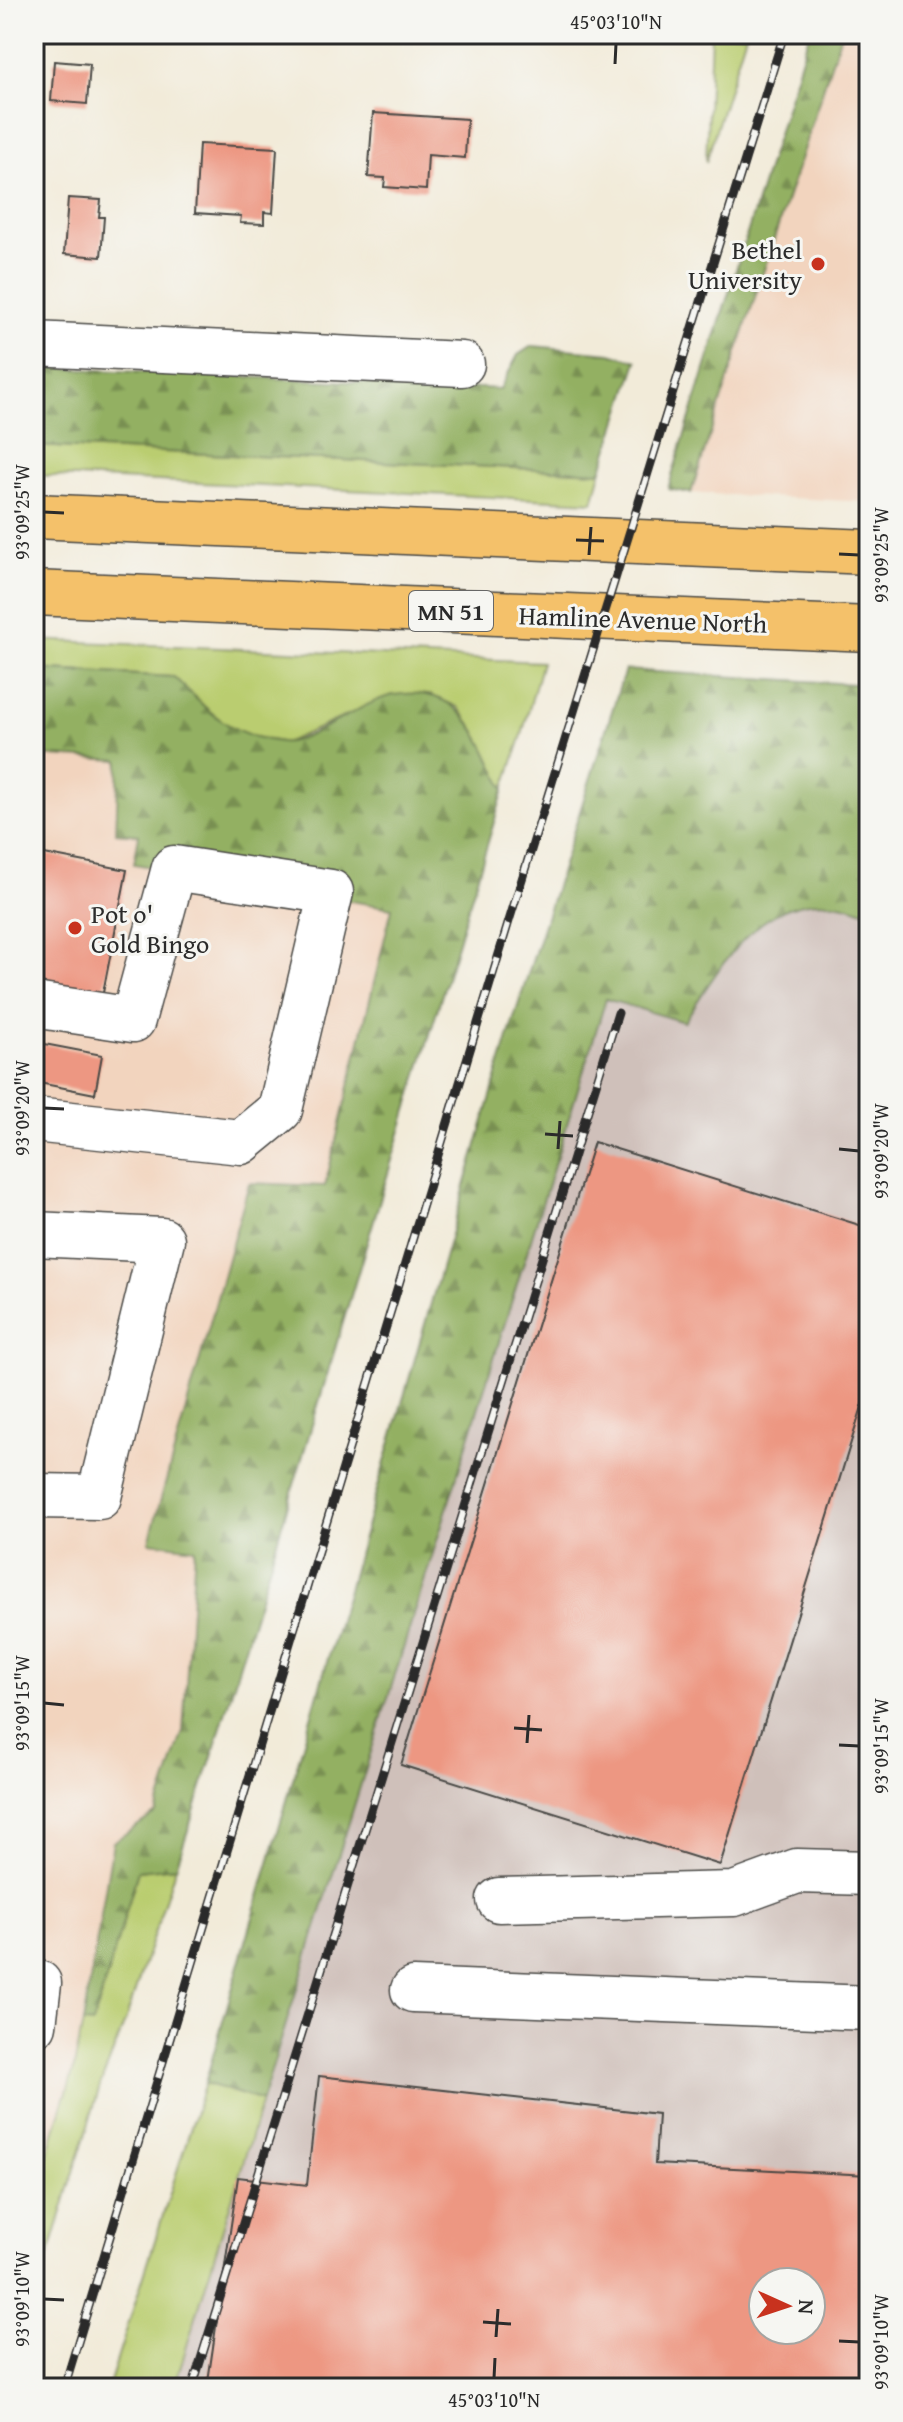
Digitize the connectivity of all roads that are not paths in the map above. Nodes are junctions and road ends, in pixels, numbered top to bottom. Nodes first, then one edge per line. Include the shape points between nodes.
1 (34, 344) edge
2 (462, 364) dead end
3 (34, 516) edge
4 (869, 552) edge
5 (34, 593) edge
6 (869, 629) edge
7 (34, 1005) edge
8 (34, 1120) edge
9 (34, 1234) edge
10 (34, 1496) edge
11 (869, 1873) edge
12 (499, 1900) dead end
13 (34, 1983) edge
14 (413, 1990) dead end
15 (869, 2008) edge
16 (34, 2025) edge

1 - 2 street
3 - 4 highway
5 - 6 highway, Hamline Avenue North / MN 51
7 - 8 street via 133,1020 174,868 331,892 280,1110 241,1142
9 - 10 street via 162,1240 99,1497
11 - 12 street via 797,1871 734,1894
13 - 16 street via 39,1983
14 - 15 street

